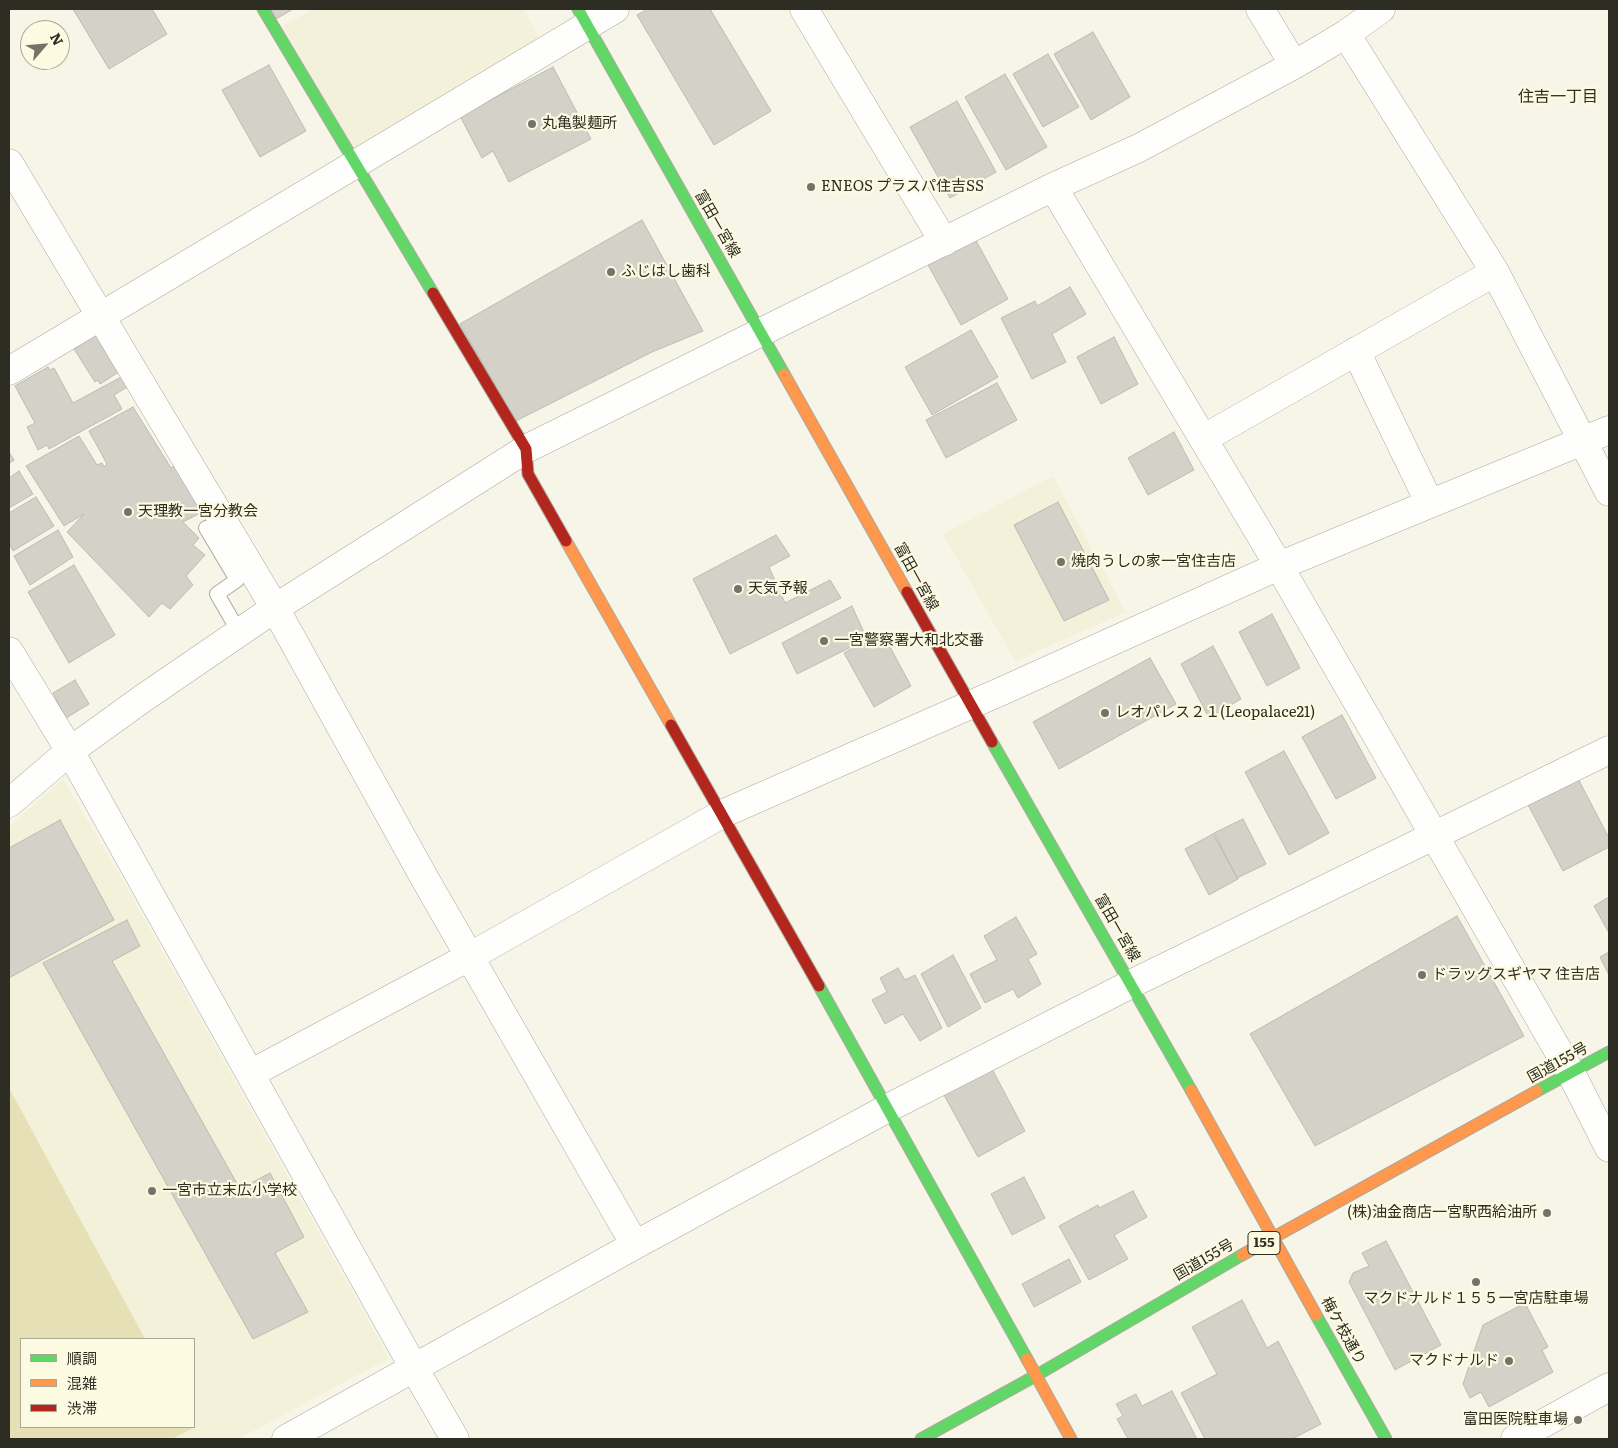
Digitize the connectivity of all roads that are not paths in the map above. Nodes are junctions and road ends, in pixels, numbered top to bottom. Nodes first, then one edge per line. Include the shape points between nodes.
1 (262, 9) edge
2 (615, 9) edge
3 (804, 9) edge
4 (1260, 9) edge
5 (1381, 9) edge
6 (582, 17) edge
7 (1346, 34) junction
8 (1294, 65) junction
9 (9, 163) edge
10 (354, 164) junction
11 (1053, 187) junction
12 (944, 242) junction
13 (1495, 272) junction
14 (101, 316) junction
15 (761, 332) junction
16 (1356, 351) junction
17 (9, 371) edge
18 (1609, 430) edge
19 (1203, 439) junction
20 (1583, 442) junction
21 (526, 449) junction
22 (1609, 492) edge
23 (1430, 504) junction
24 (206, 528) dead end
25 (1279, 566) junction
26 (275, 608) junction
27 (239, 632) junction
28 (9, 652) edge
29 (971, 705) junction
30 (1609, 750) edge
31 (70, 751) junction
32 (9, 803) edge
33 (722, 814) junction
34 (1433, 835) junction
35 (469, 957) junction
36 (1131, 984) junction
37 (1609, 1052) edge
38 (1571, 1073) junction
39 (250, 1074) junction
40 (888, 1108) junction
41 (1609, 1148) edge
42 (1273, 1237) junction
43 (634, 1245) junction
44 (414, 1368) junction
45 (1036, 1375) junction
46 (1609, 1387) edge
47 (286, 1439) edge
48 (455, 1439) edge
49 (921, 1439) edge
50 (1071, 1439) edge
51 (1386, 1439) edge
52 (1514, 1439) edge

1 - 10 main road
2 - 6 street
3 - 12 street
4 - 8 street
5 - 7 street
6 - 10 street
6 - 15 main road, 富田一宮線
7 - 8 street
7 - 13 street
8 - 11 street via 1139,148
9 - 14 street
10 - 14 street
10 - 21 main road
11 - 12 street
11 - 19 street
12 - 15 street
13 - 16 street
13 - 20 street
14 - 17 street
14 - 26 street
15 - 21 street
15 - 29 main road, 富田一宮線
16 - 19 street
16 - 23 street
18 - 20 street
19 - 25 street
20 - 22 street
20 - 23 street
21 - 26 street
21 - 33 main road via 528,474
23 - 25 street
24 - 27 lane via 237,580 217,594
25 - 29 street
25 - 34 street
26 - 27 street
26 - 35 street
27 - 31 street
28 - 31 street
29 - 33 street
29 - 36 main road, 富田一宮線
30 - 34 street
31 - 32 street
31 - 39 street
33 - 35 street
33 - 40 main road
34 - 36 street
34 - 38 street
35 - 39 street
35 - 43 street
36 - 40 street
36 - 42 main road, 富田一宮線
37 - 38 main road, 国道155号 / 155
38 - 41 street
38 - 42 main road, 国道155号 / 155
39 - 44 street
40 - 43 street
40 - 45 main road
42 - 45 main road, 国道155号 / 155
42 - 51 main road, 梅ケ枝通り
43 - 44 street
44 - 47 street
44 - 48 street
45 - 49 main road, 国道155号 / 155
45 - 50 main road
46 - 52 street

